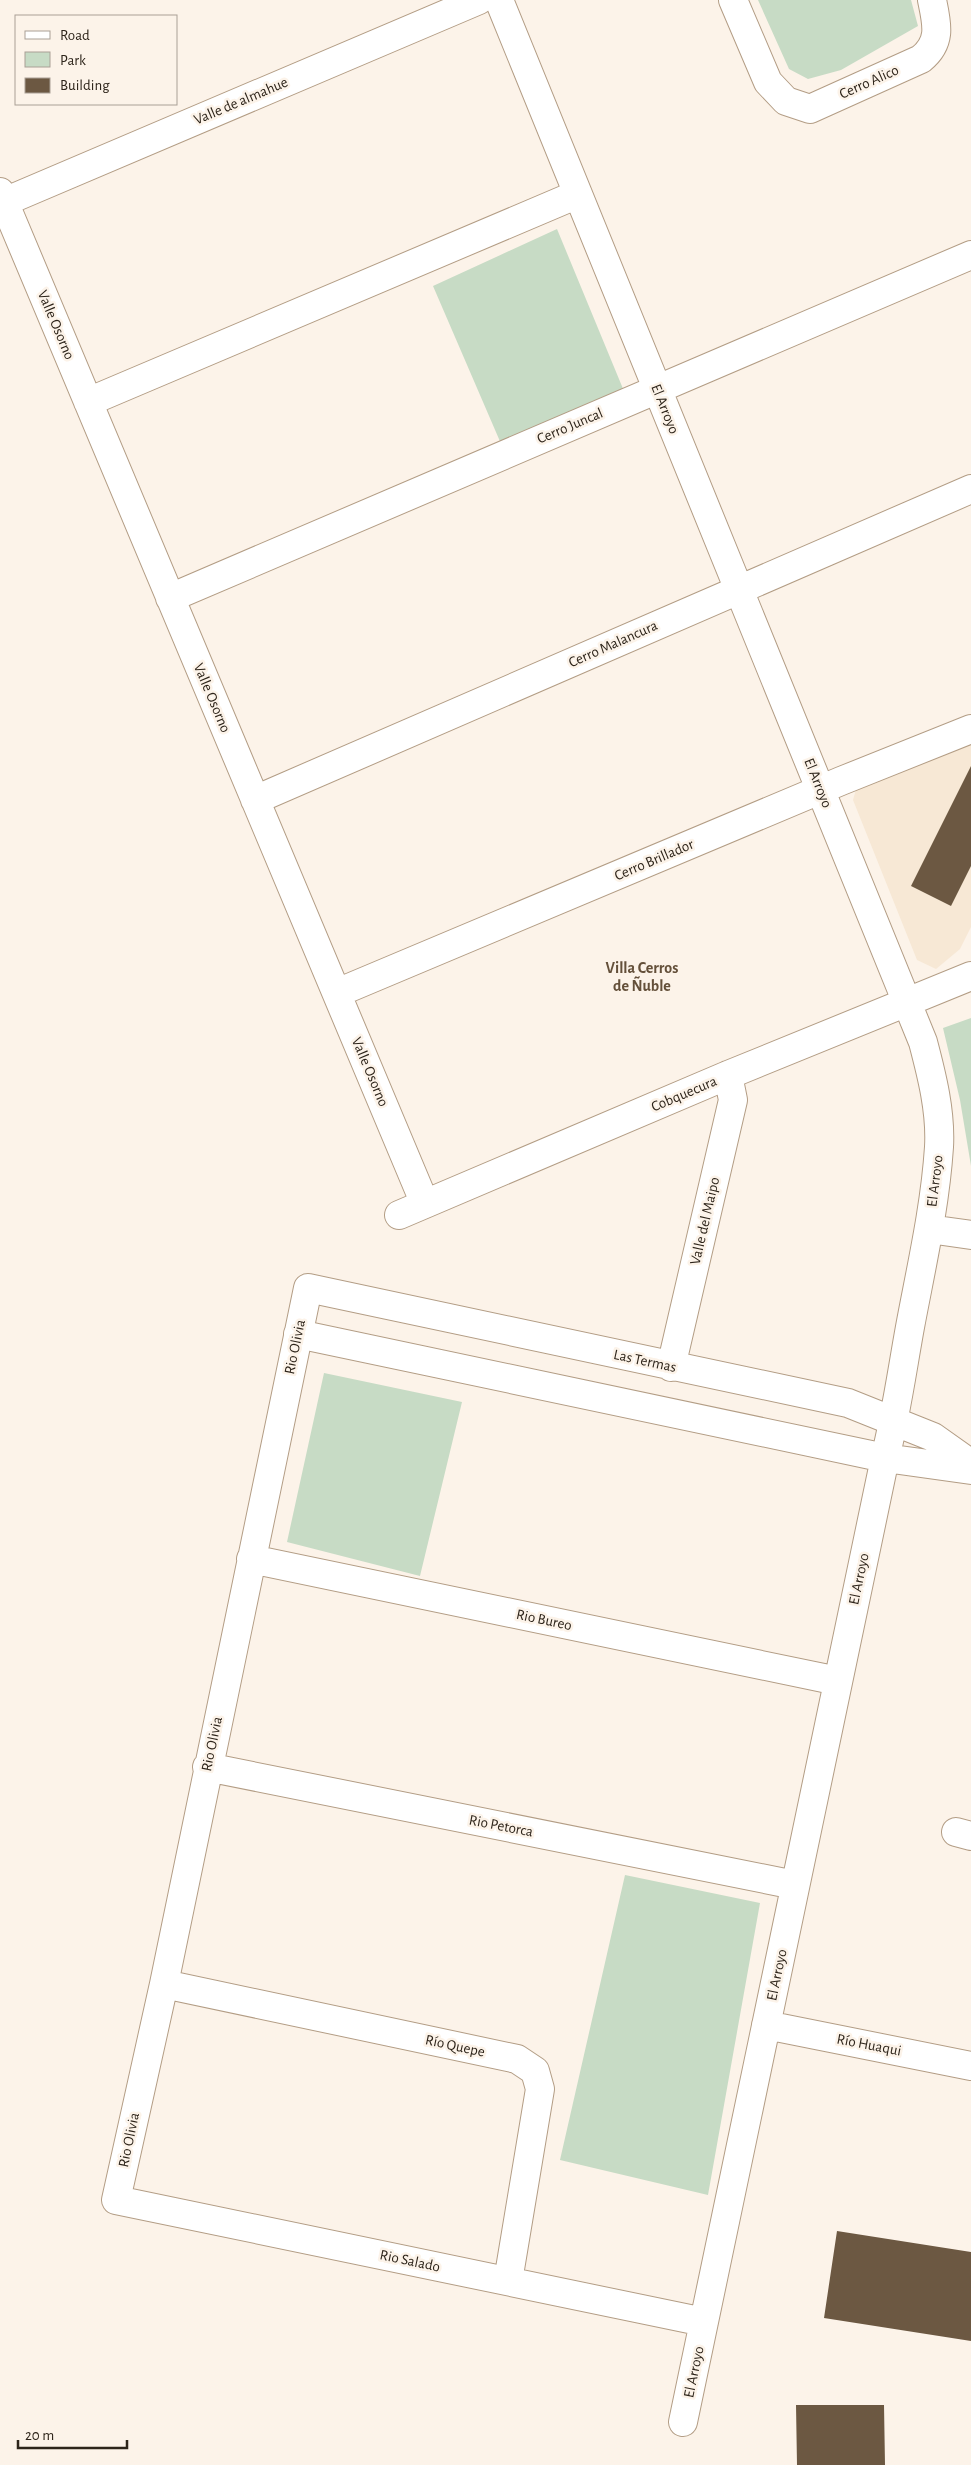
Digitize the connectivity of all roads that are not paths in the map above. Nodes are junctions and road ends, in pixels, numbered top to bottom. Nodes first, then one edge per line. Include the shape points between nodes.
1 (479, 0) edge
2 (499, 0) edge
3 (733, 0) edge
4 (932, 0) edge
5 (578, 194) junction
6 (2, 197) edge
7 (971, 255) edge
8 (657, 388) junction
9 (88, 402) junction
10 (971, 489) edge
11 (739, 588) junction
12 (170, 598) junction
13 (971, 729) edge
14 (821, 790) junction
15 (255, 800) junction
16 (971, 976) edge
17 (337, 993) junction
18 (907, 1002) junction
19 (728, 1075) junction
20 (425, 1204) junction
21 (399, 1216) dead end
22 (929, 1229) junction
23 (971, 1235) edge
24 (308, 1288) joint
25 (298, 1334) junction
26 (671, 1367) junction
27 (894, 1422) junction
28 (885, 1458) junction
29 (971, 1464) edge
30 (971, 1470) edge
31 (251, 1558) junction
32 (838, 1681) junction
33 (207, 1767) junction
34 (796, 1885) junction
35 (164, 1984) junction
36 (766, 2025) junction
37 (971, 2066) edge
38 (116, 2200) joint
39 (508, 2281) junction
40 (704, 2322) junction
41 (683, 2422) dead end

1 - 6 street, Valle de almahue
2 - 5 street, El Arroyo
3 - 4 street, Cerro Alico via 768,82 786,101 810,109 916,61 929,52 938,31
5 - 8 street, El Arroyo
5 - 9 street
6 - 9 street, Valle Osorno
7 - 8 street, Cerro Juncal
8 - 11 street, El Arroyo
8 - 12 street, Cerro Juncal
9 - 12 street, Valle Osorno
10 - 11 street, Cerro Malancura
11 - 14 street, El Arroyo
11 - 15 street, Cerro Malancura
12 - 15 street, Valle Osorno
13 - 14 street, Cerro Brillador
14 - 17 street, Cerro Brillador
14 - 18 street, El Arroyo
15 - 17 street, Valle Osorno
16 - 18 street, Cobquecura
17 - 20 street, Valle Osorno
18 - 19 street, Cobquecura
18 - 22 street, El Arroyo via 930,1068 938,1120 939,1146
19 - 20 street, Cobquecura
19 - 26 street, Valle del Maipo via 733,1100
20 - 21 street, Cobquecura
22 - 23 street
22 - 27 street, El Arroyo
24 - 25 street, Rio Olivia
24 - 26 street, Las Termas
25 - 28 street
25 - 31 street, Rio Olivia
26 - 27 street, Las Termas via 848,1403
27 - 28 street, El Arroyo
27 - 29 street, Las Termas via 934,1437
28 - 30 street
28 - 32 street, El Arroyo
31 - 32 street, Rio Bureo
31 - 33 street, Rio Olivia
32 - 34 street, El Arroyo
33 - 34 street, Rio Petorca
33 - 35 street, Rio Olivia
34 - 36 street, El Arroyo
35 - 38 street, Rio Olivia
35 - 39 street, Río Quepe via 517,2059 535,2071 540,2089
36 - 37 street, Río Huaqui
36 - 40 street, El Arroyo
38 - 39 street, Rio Salado
39 - 40 street, Rio Salado
40 - 41 street, El Arroyo

